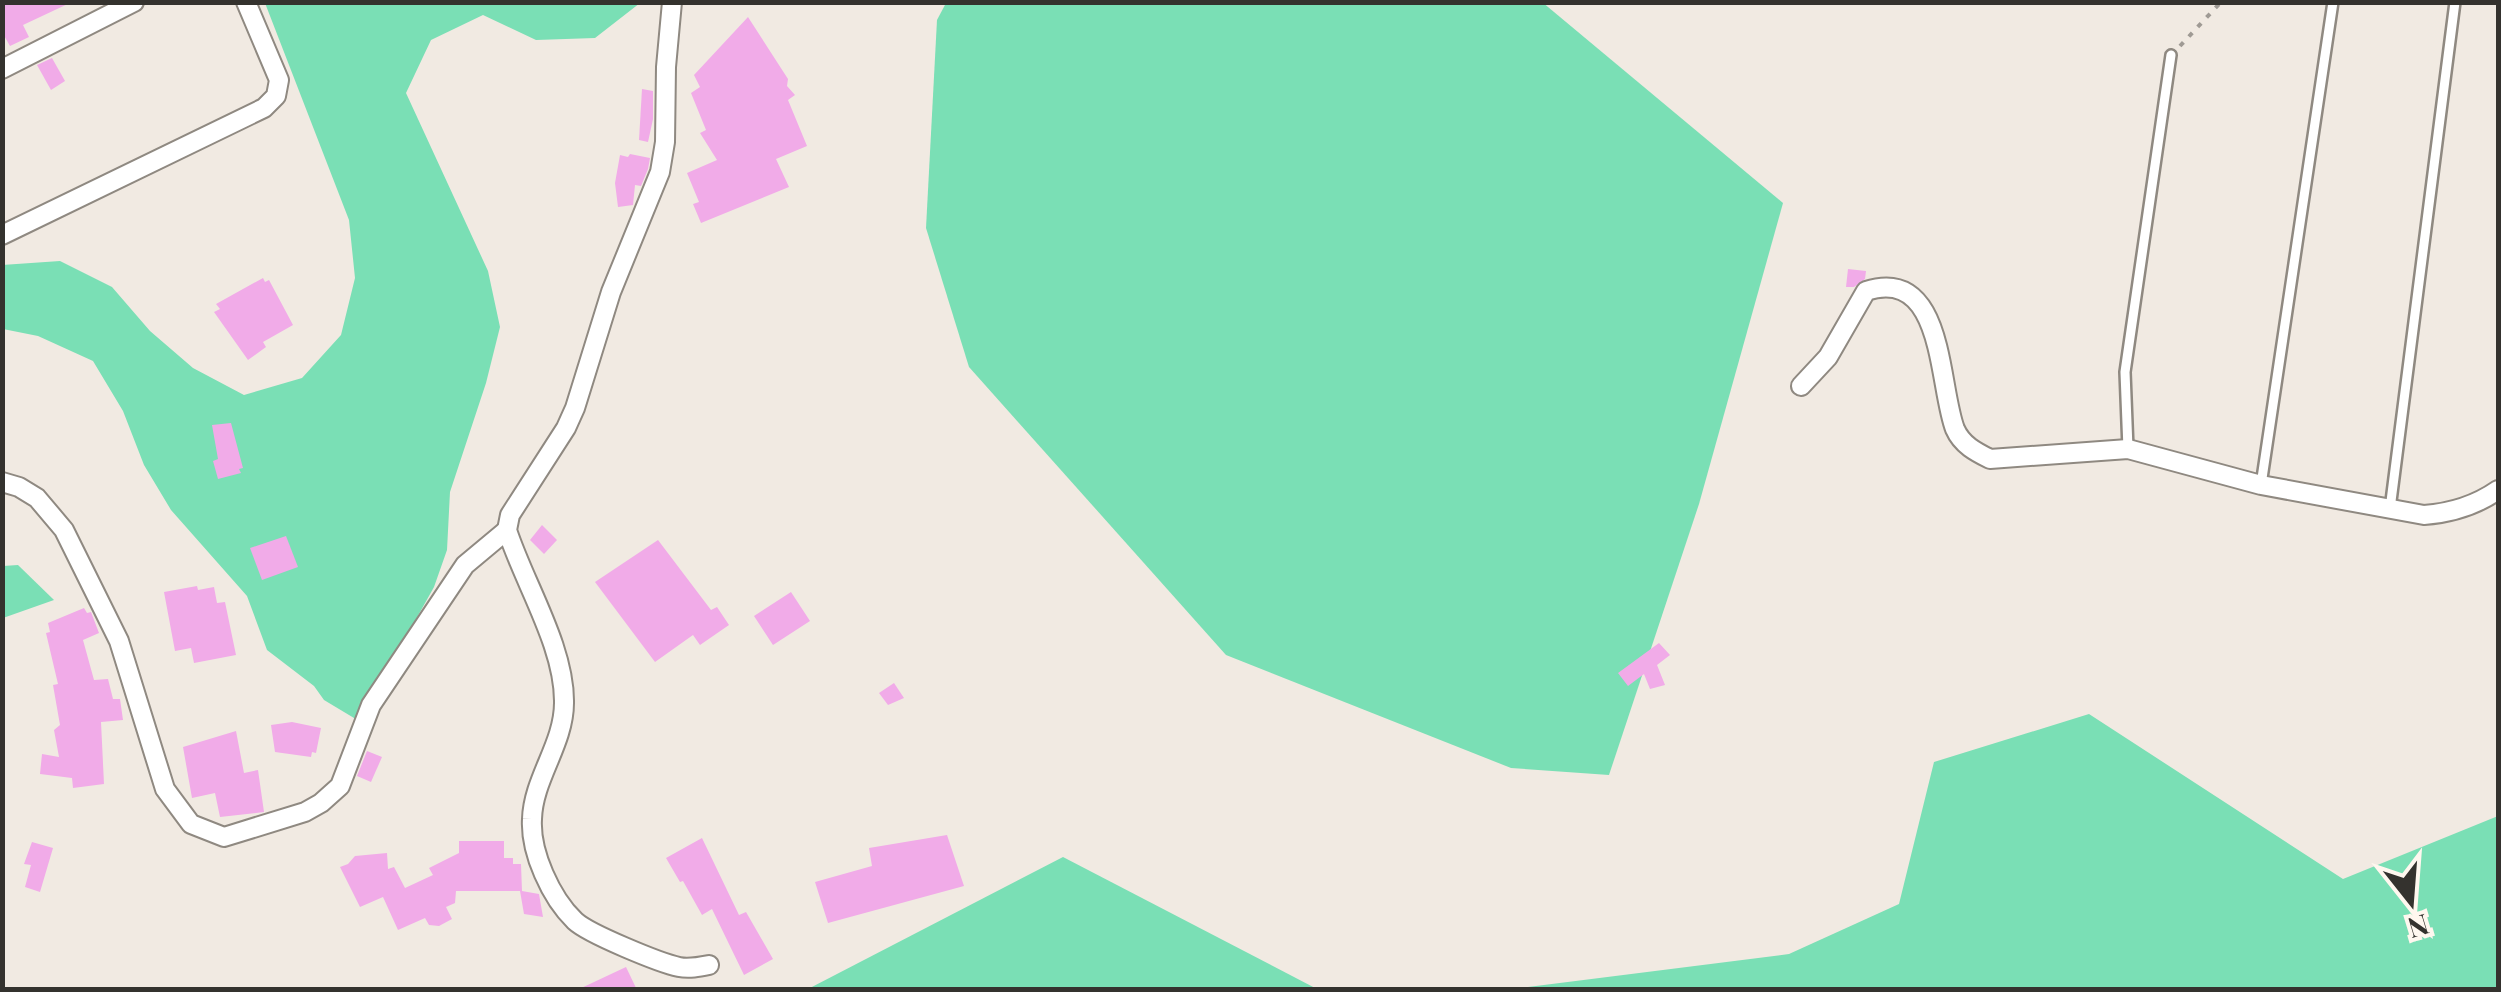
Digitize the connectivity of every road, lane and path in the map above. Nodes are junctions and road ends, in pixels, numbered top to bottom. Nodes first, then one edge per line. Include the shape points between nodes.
1 (134, 2) edge
2 (246, 2) edge
3 (672, 2) edge
4 (2221, 2) edge
5 (2333, 2) edge
6 (2455, 2) edge
7 (2171, 55) joint
8 (2, 69) edge
9 (2, 235) edge
10 (1802, 386) dead end
11 (2128, 449) junction
12 (2, 482) edge
13 (2261, 485) junction
14 (2498, 490) edge
15 (2390, 509) junction
16 (507, 530) junction
17 (709, 965) dead end

1 - 8 street
2 - 9 street via 279,80 264,108
3 - 16 street via 660,172 570,418 518,500
4 - 7 path
5 - 13 lane
6 - 15 lane
7 - 11 lane via 2125,372
10 - 11 street via 1828,357 1866,291 1900,288 1928,318 1956,431 1970,449 1990,459
11 - 13 street
12 - 16 street via 38,498 64,530 119,641 165,789 191,824 224,837 305,812 340,786 371,705 465,564
13 - 15 street
14 - 15 street via 2445,513
16 - 17 street via 559,665 564,703 532,815 532,845 559,900 581,926 667,964

